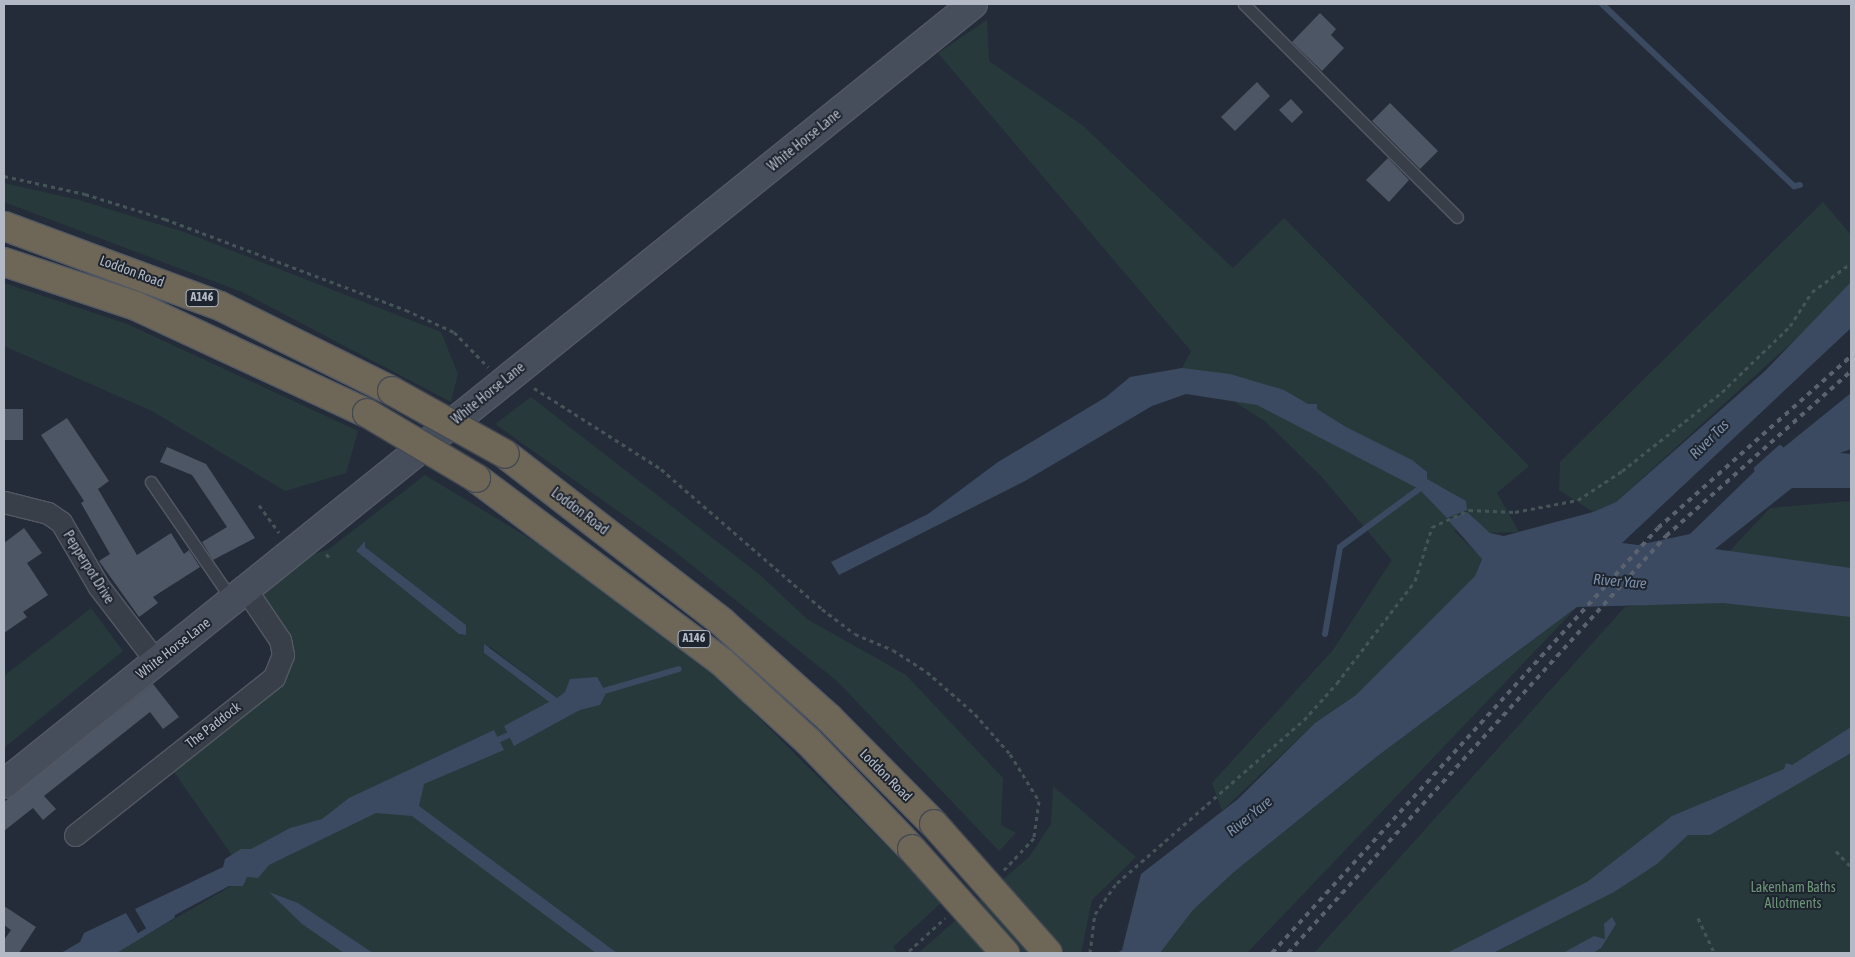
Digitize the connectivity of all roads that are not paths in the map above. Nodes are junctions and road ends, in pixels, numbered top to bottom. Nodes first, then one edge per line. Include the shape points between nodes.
1 (973, 4) edge
2 (1244, 4) edge
3 (1457, 217) dead end
4 (4, 226) edge
5 (4, 262) edge
6 (151, 482) dead end
7 (4, 502) edge
8 (240, 596) junction
9 (155, 660) junction
10 (4, 784) edge
11 (75, 835) dead end
12 (1005, 953) edge
13 (1048, 953) edge

1 - 8 street, White Horse Lane via 507,377
2 - 3 lane
4 - 13 highway, Loddon Road / A146, bridge via 220,306 392,391 505,454 722,622 829,718 934,824
5 - 12 highway, A146, bridge via 136,306 366,413 476,478 722,662 808,741 912,849
6 - 8 lane
7 - 9 street, Pepperpot Drive via 48,513 61,522 99,587
8 - 9 street, White Horse Lane
8 - 11 street, The Paddock via 280,640 283,654 274,677
9 - 10 street, White Horse Lane

